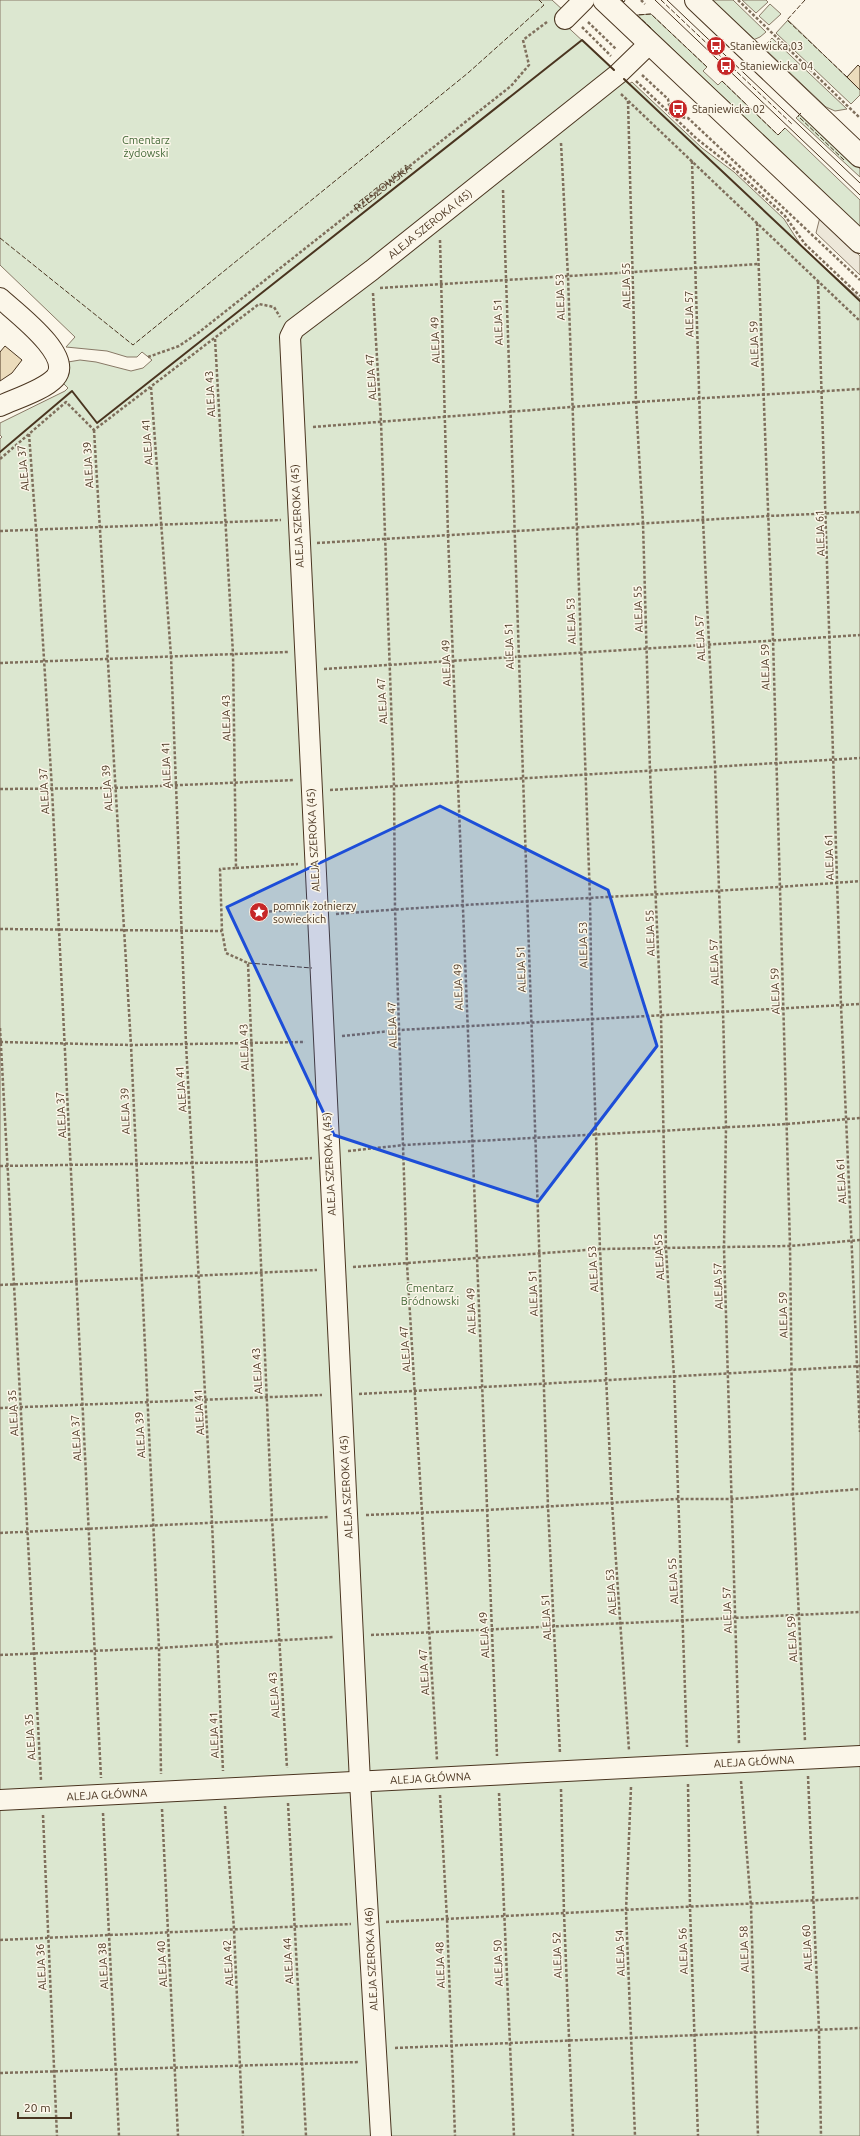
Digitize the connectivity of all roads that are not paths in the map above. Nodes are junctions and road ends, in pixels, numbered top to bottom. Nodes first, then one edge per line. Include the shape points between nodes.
1 (584, 0) edge
2 (604, 0) edge
3 (696, 0) edge
4 (572, 21) road end
5 (650, 43) junction
6 (860, 156) edge
7 (860, 242) edge
8 (0, 298) edge
9 (0, 406) edge
10 (860, 1756) edge
11 (360, 1773) junction
12 (0, 1800) edge
13 (381, 2136) edge

1 - 4 street
2 - 5 main road
3 - 6 main road
5 - 7 main road
5 - 11 street, ALEJA SZEROKA (45) via 620,72 294,329 290,337
8 - 9 street via 43,337 57,357 59,372 52,381
10 - 11 street, ALEJA GŁÓWNA via 560,1772 439,1786
11 - 12 street, ALEJA GŁÓWNA via 288,1785
11 - 13 street, ALEJA SZEROKA (46)

